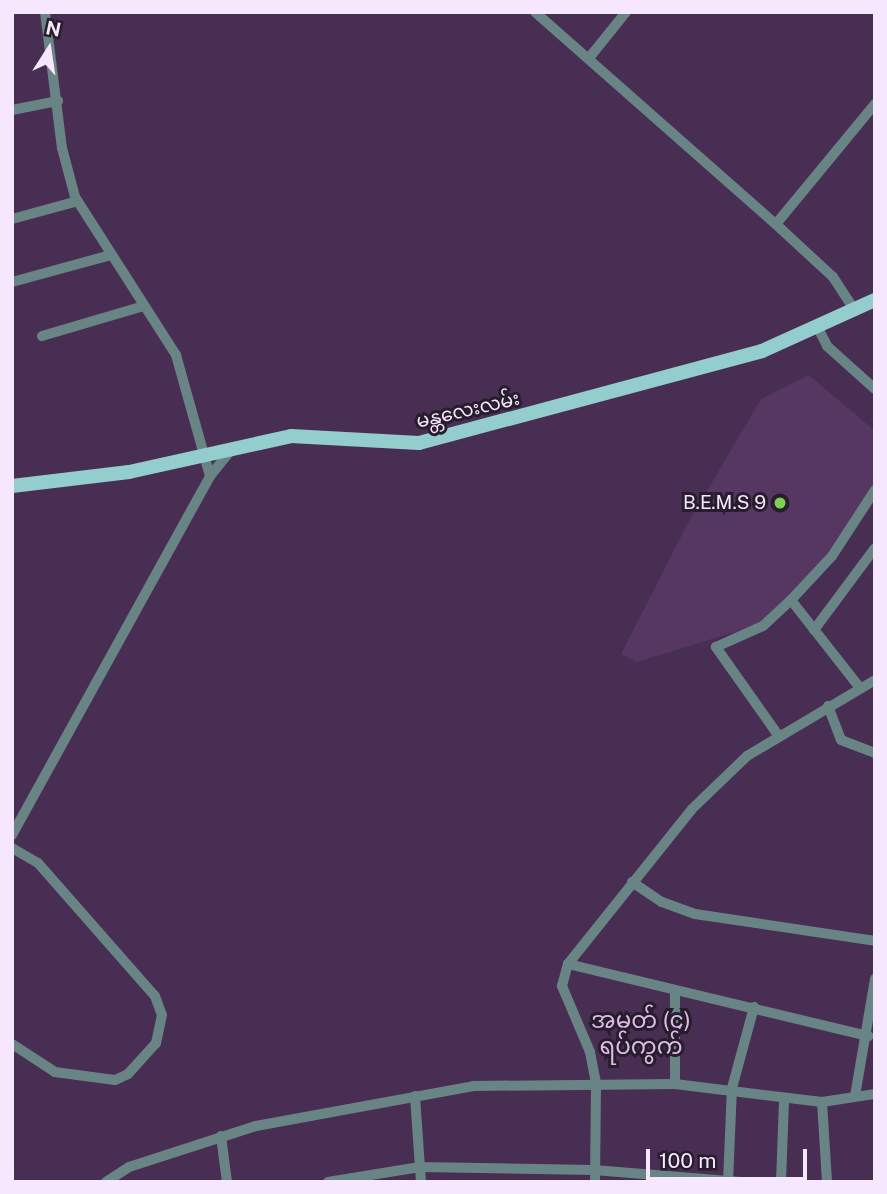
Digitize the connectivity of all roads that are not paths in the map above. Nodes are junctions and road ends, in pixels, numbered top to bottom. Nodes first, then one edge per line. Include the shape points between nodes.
1 (45, 12) edge
2 (535, 12) edge
3 (626, 12) edge
4 (589, 58) junction
5 (58, 101) junction
6 (875, 104) edge
7 (12, 110) edge
8 (78, 201) junction
9 (12, 219) edge
10 (775, 224) junction
11 (111, 255) junction
12 (12, 282) edge
13 (875, 300) edge
14 (144, 306) junction
15 (855, 311) junction
16 (818, 328) junction
17 (41, 336) dead end
18 (875, 389) edge
19 (232, 449) junction
20 (206, 454) junction
21 (210, 476) junction
22 (12, 486) edge
23 (875, 490) edge
24 (875, 548) edge
25 (791, 600) junction
26 (814, 629) junction
27 (875, 680) edge
28 (859, 688) junction
29 (828, 706) junction
30 (778, 735) junction
31 (875, 753) edge
32 (12, 835) edge
33 (12, 848) edge
34 (632, 882) junction
35 (875, 942) edge
36 (568, 964) junction
37 (875, 979) edge
38 (675, 990) junction
39 (754, 1007) junction
40 (868, 1036) junction
41 (12, 1044) edge
42 (596, 1083) junction
43 (675, 1084) junction
44 (732, 1088) junction
45 (875, 1094) edge
46 (415, 1096) junction
47 (855, 1096) junction
48 (784, 1100) junction
49 (822, 1102) junction
50 (221, 1136) junction
51 (420, 1167) junction
52 (595, 1176) edge
53 (728, 1181) edge
54 (106, 1182) edge
55 (227, 1182) edge
56 (328, 1182) edge
57 (421, 1182) edge
58 (741, 1182) edge
59 (781, 1182) edge
60 (827, 1182) edge

1 - 5 street
2 - 4 street
3 - 4 street
4 - 10 street
5 - 7 street
5 - 8 street via 62,148
6 - 10 street
8 - 9 street
8 - 11 street
10 - 15 street via 832,277
11 - 12 street
11 - 14 street
13 - 15 main road, မန္တလေးလမ်း
14 - 17 street
14 - 20 street via 176,355
15 - 16 main road, မန္တလေးလမ်း
16 - 18 street via 827,346
16 - 19 main road, မန္တလေးလမ်း via 690,374 419,443 291,436
19 - 20 main road, မန္တလေးလမ်း
19 - 21 street
20 - 21 street
20 - 22 main road, မန္တလေးလမ်း via 129,472
21 - 32 street
23 - 25 street via 832,556
24 - 26 street
25 - 26 street
25 - 30 street via 763,626 716,647
26 - 28 street
27 - 28 street
28 - 29 street
29 - 30 street
29 - 31 street via 841,740
30 - 34 street via 747,756 692,810
33 - 41 street via 38,863 155,996 162,1015 156,1043 128,1074 115,1080 55,1072
34 - 35 street via 662,902 695,914
34 - 36 street
36 - 38 street
36 - 42 street via 562,986 590,1052
37 - 40 street
38 - 39 street
38 - 43 street
39 - 40 street
39 - 44 street
40 - 47 street
42 - 43 street
42 - 46 street via 473,1086
42 - 52 street
43 - 44 street
44 - 48 street
44 - 53 street
45 - 47 street
46 - 50 street
46 - 51 street
47 - 49 street
48 - 49 street
48 - 59 street
49 - 60 street
50 - 54 street via 129,1167
50 - 55 street
51 - 52 street
51 - 56 street
51 - 57 street
52 - 53 street
53 - 58 street

